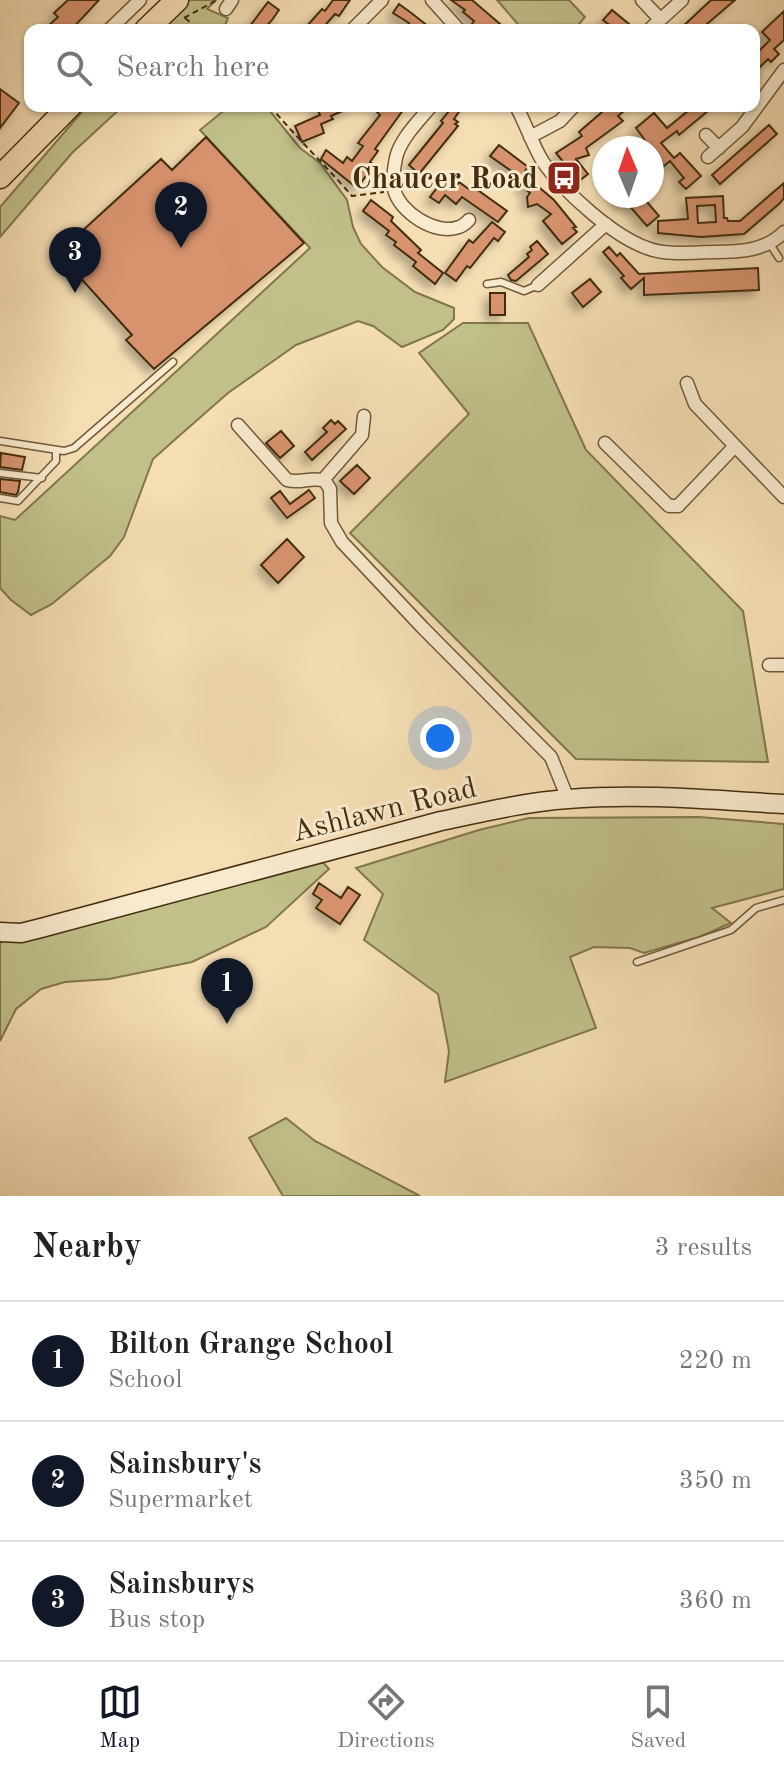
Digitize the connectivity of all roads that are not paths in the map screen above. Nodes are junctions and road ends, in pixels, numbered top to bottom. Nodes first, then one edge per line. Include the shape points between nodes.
1 (140, 0) edge
2 (382, 0) edge
3 (432, 0) edge
4 (642, 0) edge
5 (682, 0) edge
6 (181, 12) edge
7 (660, 19) junction
8 (115, 24) edge
9 (158, 24) edge
10 (358, 24) edge
11 (454, 24) edge
12 (655, 24) edge
13 (784, 70) edge
14 (760, 103) edge
15 (64, 112) edge
16 (427, 112) edge
17 (519, 112) edge
18 (568, 112) edge
19 (753, 112) edge
20 (706, 135) dead end
21 (530, 137) junction
22 (719, 148) junction
23 (708, 157) dead end
24 (0, 177) edge
25 (469, 220) dead end
26 (606, 224) junction
27 (444, 229) junction
28 (784, 232) edge
29 (769, 242) junction
30 (446, 243) dead end
31 (779, 258) dead end
32 (487, 284) dead end
33 (538, 285) joint
34 (173, 362) dead end
35 (687, 383) dead end
36 (364, 416) dead end
37 (238, 425) dead end
38 (0, 441) edge
39 (605, 443) dead end
40 (735, 446) junction
41 (56, 450) junction
42 (0, 473) edge
43 (42, 478) junction
44 (323, 480) junction
45 (784, 497) edge
46 (0, 498) edge
47 (769, 665) dead end
48 (784, 665) edge
49 (568, 799) junction
50 (784, 804) edge
51 (784, 900) edge
52 (2, 931) edge
53 (637, 962) dead end

1 - 8 street
2 - 10 street
3 - 11 street
4 - 7 street
5 - 7 street
6 - 9 highway
7 - 12 street
13 - 14 street
15 - 24 highway
16 - 27 street via 399,149 394,191 411,215
17 - 21 street
18 - 21 street
19 - 22 street
20 - 22 street
21 - 26 street via 544,162
22 - 23 street
25 - 27 street
26 - 29 street via 648,248 674,252 744,252
26 - 33 street
27 - 30 street
28 - 29 street
29 - 31 lane
32 - 33 lane via 501,282 524,291
34 - 41 lane via 81,444
35 - 40 street via 695,404
36 - 44 street via 362,435
37 - 44 street via 287,480
38 - 41 lane
39 - 40 street via 669,506 678,506
40 - 45 street
41 - 43 lane via 56,461
42 - 43 lane
43 - 46 lane via 18,501
44 - 49 street via 330,489 331,523 342,542 551,757
47 - 48 street
49 - 50 main road, Ashlawn Road via 655,797
49 - 52 main road, Ashlawn Road via 441,821 41,928
51 - 53 lane via 756,908 717,936

